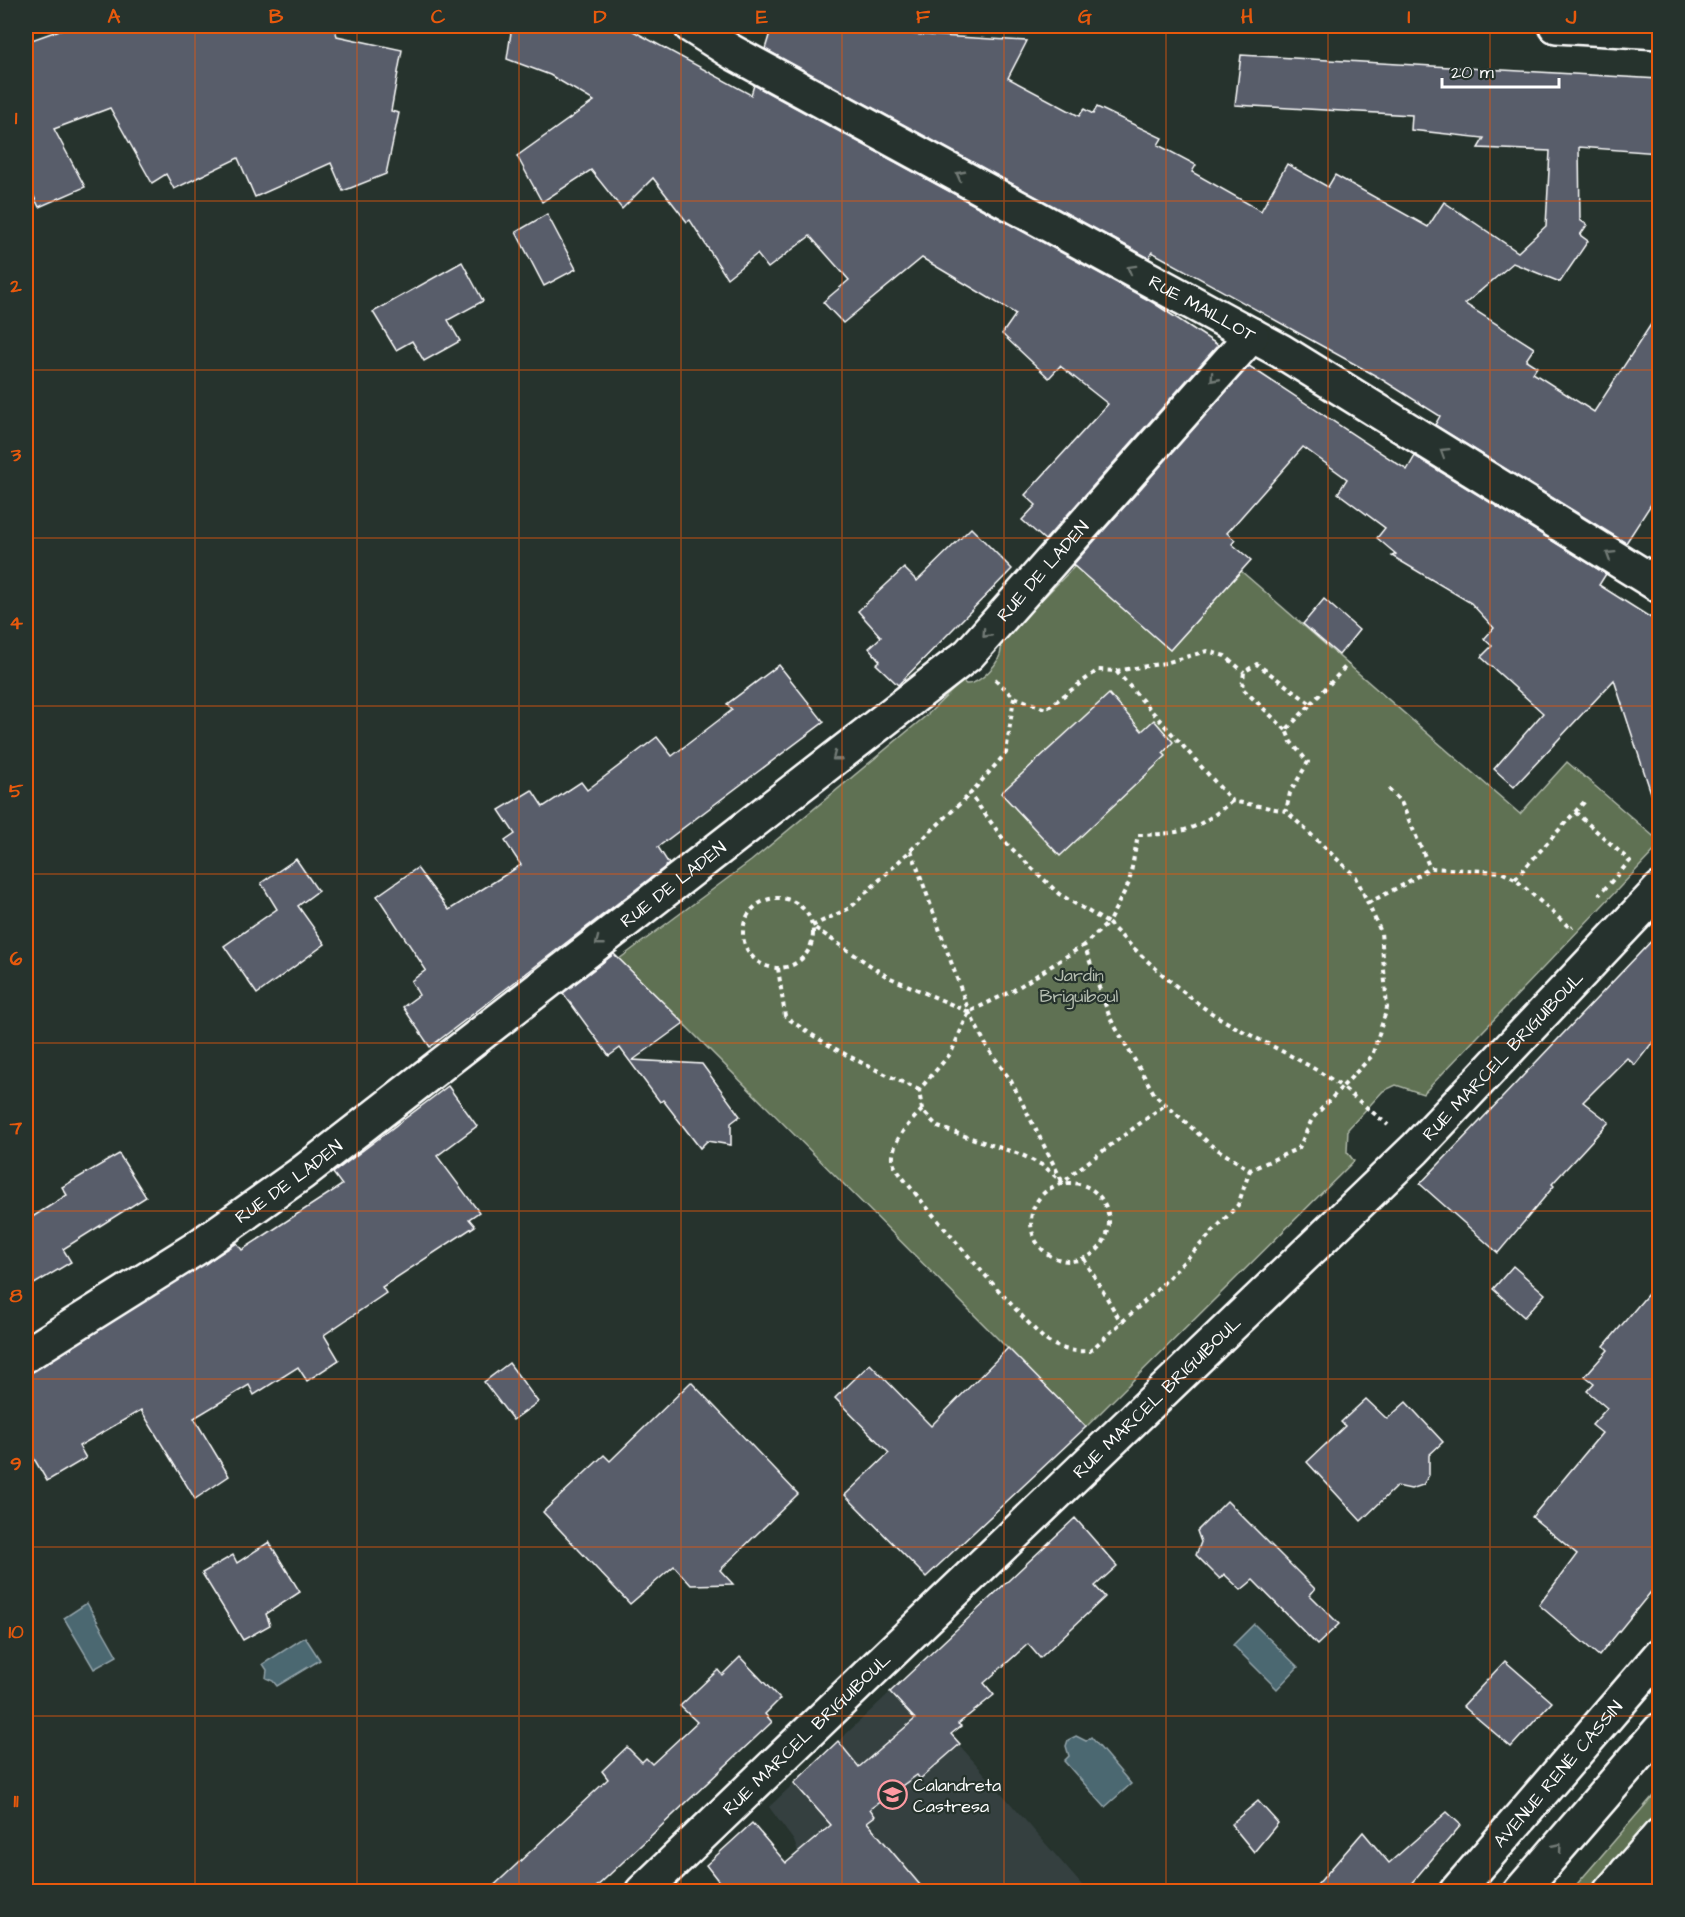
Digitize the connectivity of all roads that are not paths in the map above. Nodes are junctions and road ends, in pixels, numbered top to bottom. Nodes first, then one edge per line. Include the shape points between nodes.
1 (691, 26) edge
2 (1556, 26) edge
3 (1659, 32) edge
4 (735, 39) edge
5 (1252, 335) junction
6 (1659, 586) edge
7 (1659, 889) edge
8 (26, 1355) edge
9 (1659, 1655) edge
10 (1659, 1730) edge
11 (1659, 1835) edge
12 (1629, 1885) edge
13 (642, 1892) edge
14 (1456, 1892) edge
15 (1520, 1892) edge

1 - 4 street, RUE MAILLOT
2 - 3 street
5 -> 4 street, RUE MAILLOT
6 -> 5 street, RUE MAILLOT
5 -> 8 street, RUE DE LADEN via 969,654 302,1173 195,1249
7 - 13 street, RUE MARCEL BRIGUIBOUL via 1415,1149
9 - 14 street, AVENUE RENÉ CASSIN
15 -> 10 street
11 - 12 street

